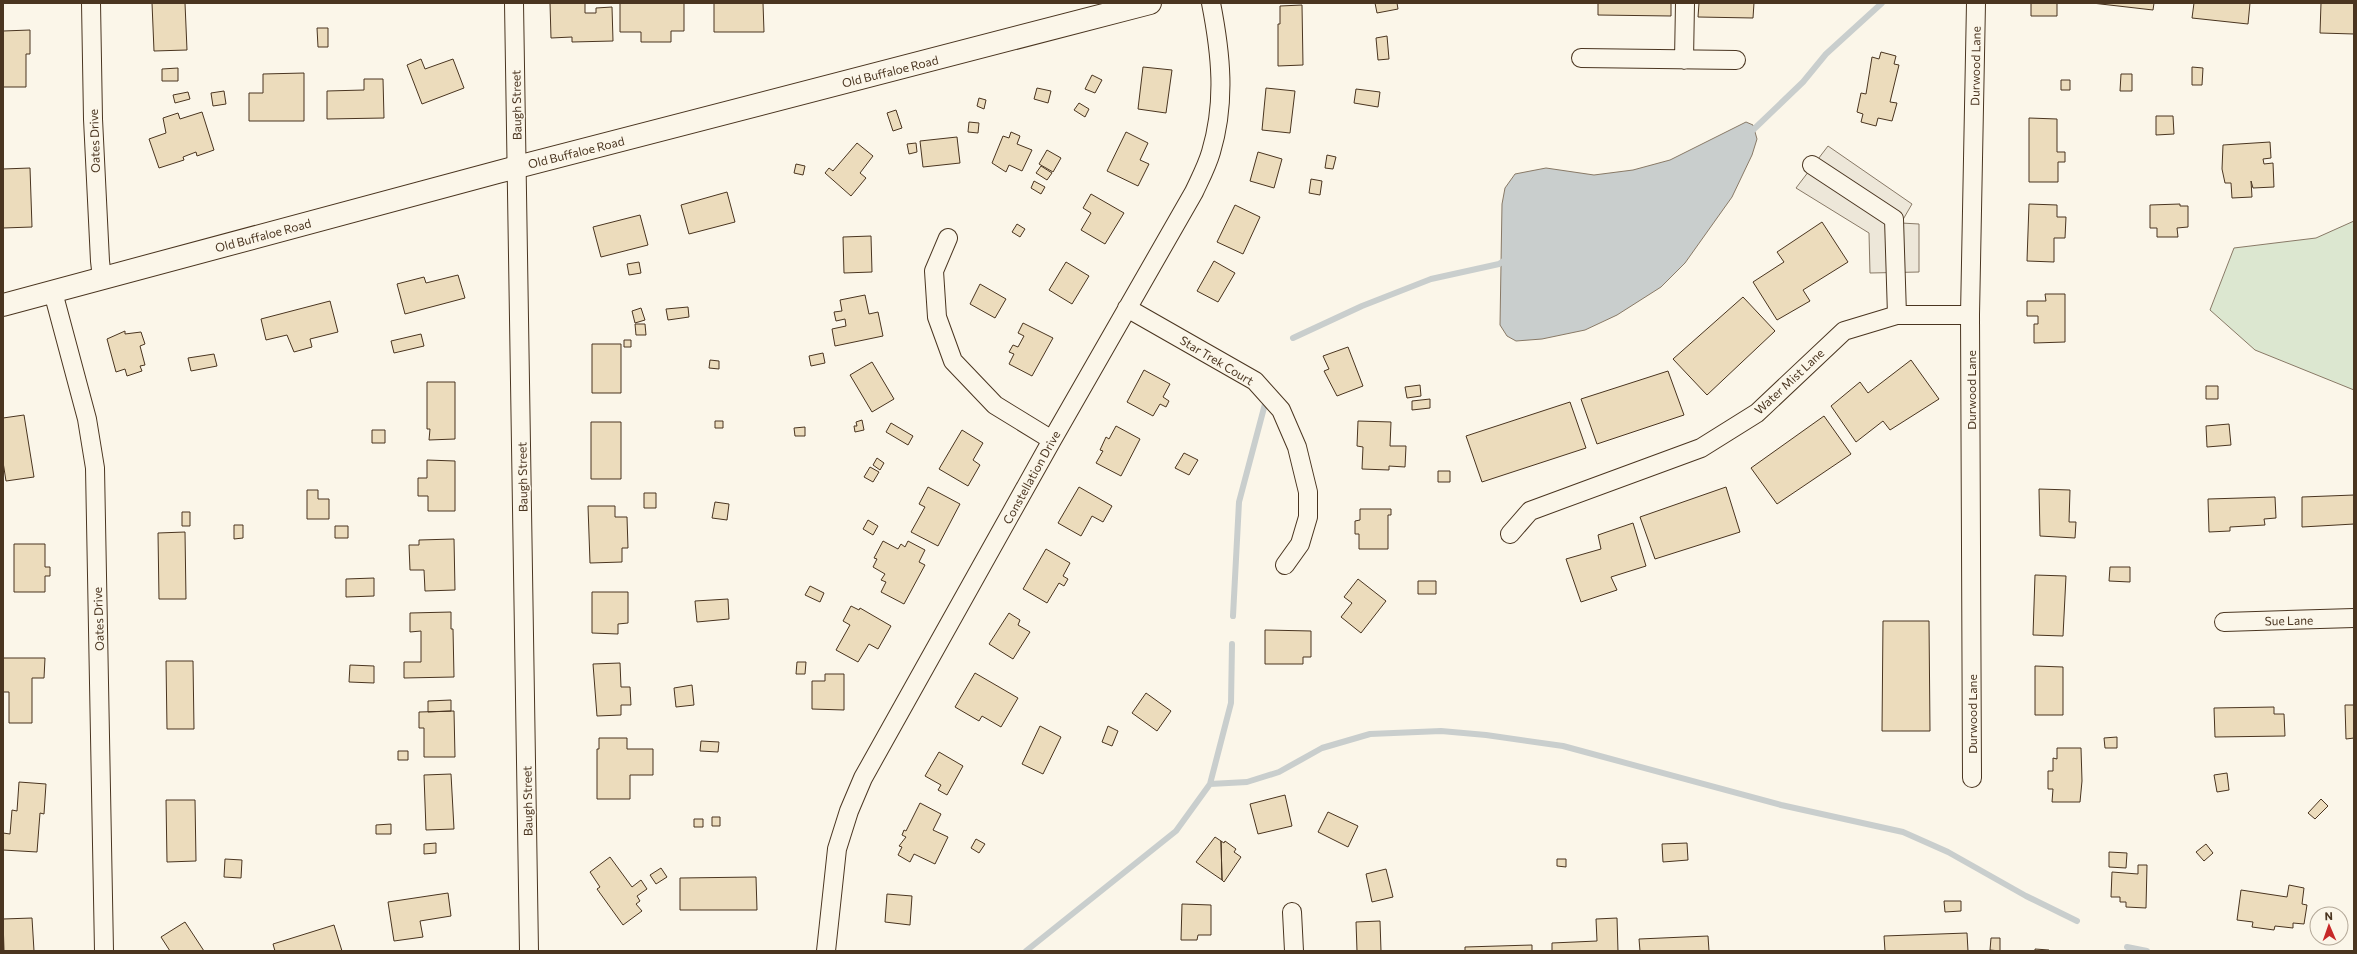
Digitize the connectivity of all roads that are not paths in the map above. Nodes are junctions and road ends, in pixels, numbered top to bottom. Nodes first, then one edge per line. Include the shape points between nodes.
1 (91, 3) edge
2 (514, 3) edge
3 (1150, 3) edge
4 (1211, 3) edge
5 (1685, 3) edge
6 (1976, 3) edge
7 (1581, 58) dead end
8 (1684, 60) junction
9 (1736, 60) dead end
10 (1812, 165) dead end
11 (516, 167) junction
12 (948, 238) dead end
13 (102, 278) junction
14 (53, 292) junction
15 (3, 305) edge
16 (1127, 308) junction
17 (1897, 315) junction
18 (1970, 315) junction
19 (1052, 440) junction
20 (1510, 534) dead end
21 (1285, 565) dead end
22 (2354, 618) edge
23 (2224, 622) dead end
24 (1972, 778) dead end
25 (1292, 912) dead end
26 (104, 951) edge
27 (529, 951) edge
28 (826, 951) edge
29 (1294, 951) edge

1 - 13 street, Oates Drive via 93,119
2 - 11 street, Baugh Street
3 - 11 street, Old Buffaloe Road
4 - 16 street, Constellation Drive via 1221,62 1222,93 1211,153 1194,192
5 - 8 street
6 - 18 street, Durwood Lane
7 - 8 street
8 - 9 street
10 - 17 street via 1894,219
11 - 13 street, Old Buffaloe Road
11 - 27 street, Baugh Street
12 - 19 street via 934,271 937,317 953,361 995,405
13 - 14 street, Old Buffaloe Road
14 - 15 street, Old Buffaloe Road
14 - 26 street, Oates Drive via 87,419 95,468
16 - 19 street, Constellation Drive
16 - 21 street, Star Trek Court via 1255,381 1281,410 1298,447 1308,492 1308,517 1300,544
17 - 18 street, Water Mist Lane
17 - 20 street, Water Mist Lane via 1844,331 1757,413 1700,448 1530,511
18 - 24 street, Durwood Lane
19 - 28 street, Constellation Drive via 863,778 837,850
22 - 23 street, Sue Lane
25 - 29 street

